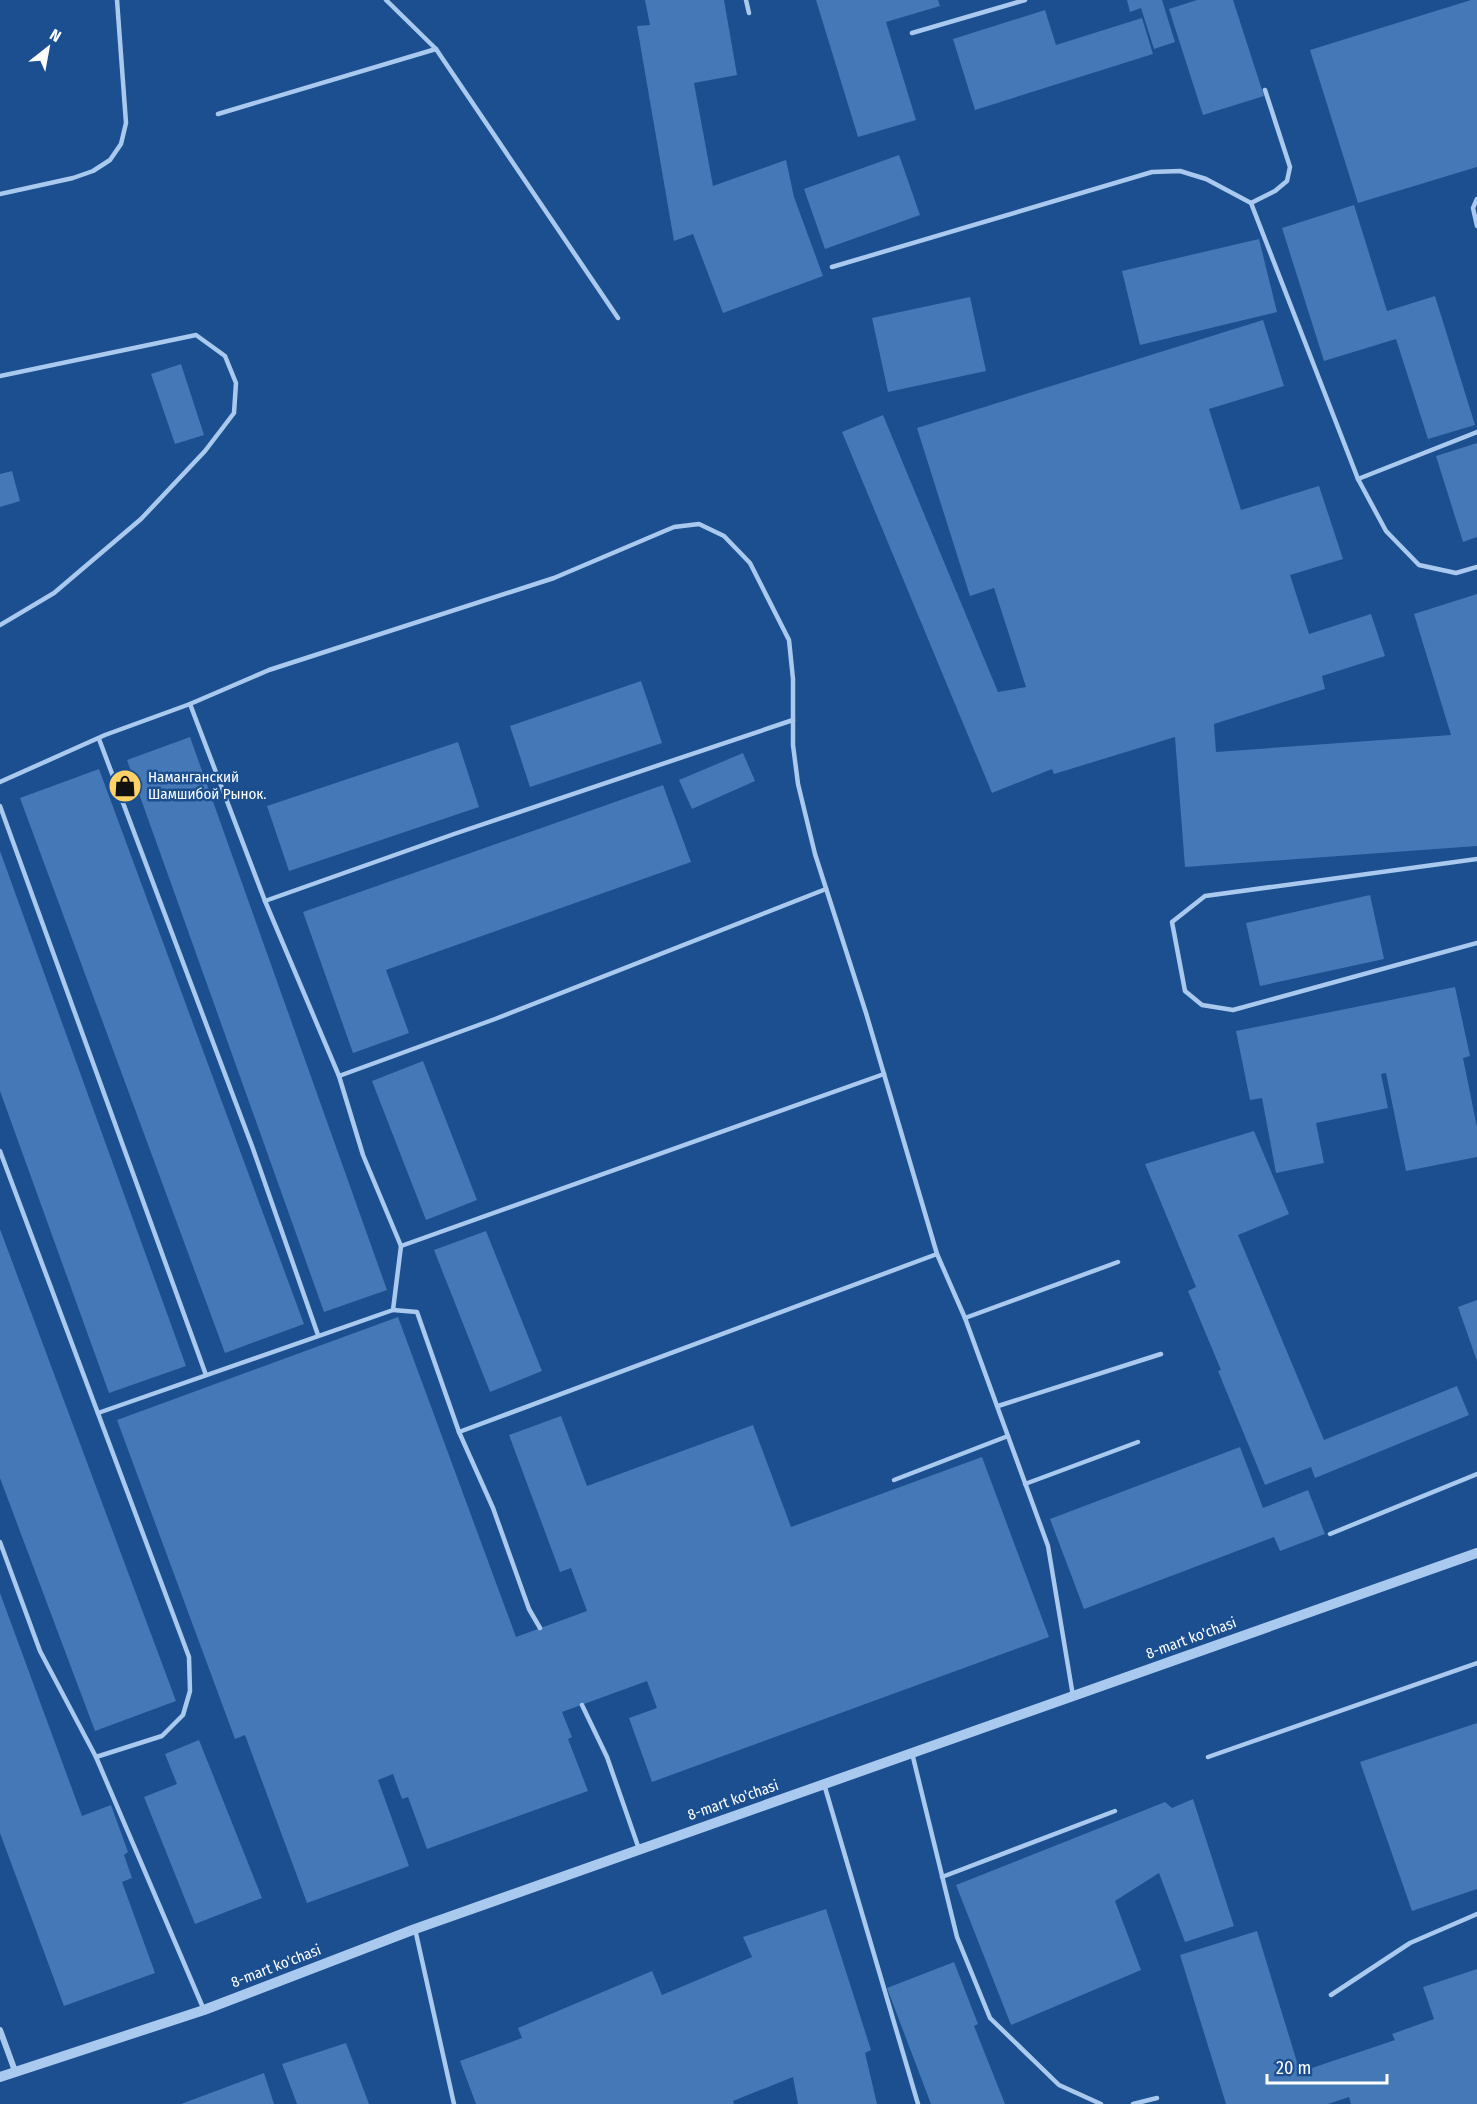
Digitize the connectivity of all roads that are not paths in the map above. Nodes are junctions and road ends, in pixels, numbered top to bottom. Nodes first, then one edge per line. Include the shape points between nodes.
1 (117, 0) edge
2 (386, 0) edge
3 (746, 0) edge
4 (1025, 0) edge
5 (749, 13) dead end
6 (912, 33) dead end
7 (436, 49) junction
8 (1265, 90) dead end
9 (218, 114) dead end
10 (0, 194) edge
11 (1477, 199) edge
12 (1251, 203) junction
13 (1477, 226) edge
14 (832, 267) dead end
15 (618, 318) dead end
16 (0, 376) edge
17 (1477, 432) edge
18 (1358, 479) junction
19 (1477, 567) edge
20 (0, 625) edge
21 (190, 704) junction
22 (793, 720) junction
23 (99, 739) junction
24 (0, 782) edge
25 (0, 806) edge
26 (1477, 859) edge
27 (826, 889) junction
28 (265, 901) junction
29 (1477, 943) edge
30 (884, 1074) junction
31 (339, 1076) junction
32 (0, 1151) edge
33 (401, 1246) junction
34 (937, 1254) junction
35 (1118, 1262) dead end
36 (393, 1311) junction
37 (965, 1318) junction
38 (318, 1335) junction
39 (1161, 1354) dead end
40 (206, 1375) junction
41 (998, 1406) junction
42 (98, 1413) junction
43 (459, 1432) junction
44 (1008, 1436) junction
45 (1138, 1442) dead end
46 (1477, 1474) edge
47 (894, 1480) dead end
48 (1025, 1484) junction
49 (1330, 1534) dead end
50 (0, 1542) edge
51 (1477, 1553) edge
52 (540, 1628) dead end
53 (1477, 1663) edge
54 (1073, 1696) junction
55 (582, 1705) dead end
56 (912, 1753) junction
57 (96, 1757) junction
58 (1208, 1757) dead end
59 (824, 1784) junction
60 (1115, 1811) dead end
61 (639, 1849) junction
62 (942, 1877) junction
63 (1477, 1914) edge
64 (415, 1929) junction
65 (1331, 1995) dead end
66 (204, 2010) junction
67 (0, 2030) edge
68 (15, 2071) junction
69 (0, 2077) edge
70 (1157, 2098) dead end
71 (454, 2104) edge
72 (918, 2104) edge
73 (1101, 2104) edge
74 (1133, 2104) edge

1 - 10 lane via 126,123 121,144 110,160 93,171
2 - 7 lane
3 - 5 lane
4 - 6 lane
7 - 9 lane
7 - 15 lane
8 - 12 lane via 1290,167 1287,181
11 - 13 lane via 1473,208
12 - 14 lane via 1206,179 1180,171 1152,172
12 - 18 lane
16 - 20 lane via 196,335 225,356 236,382 234,413 205,451 141,519 54,593
17 - 18 lane
18 - 19 lane via 1386,531 1419,565 1456,573
21 - 22 lane via 269,670 554,578 674,527 699,524 724,536 750,563 789,640 794,679
21 - 23 lane
21 - 28 lane
22 - 27 lane via 798,784
22 - 28 lane
23 - 24 lane
23 - 38 lane via 252,1146
25 - 40 lane
26 - 29 lane via 1205,896 1172,922 1185,991 1202,1005 1233,1010
27 - 30 lane
27 - 31 lane
28 - 31 lane
30 - 33 lane
30 - 34 lane
31 - 33 lane via 363,1155
32 - 42 lane
33 - 36 lane
34 - 37 lane
34 - 43 lane
35 - 37 lane
36 - 38 lane
36 - 43 lane via 417,1312
37 - 41 lane
38 - 40 lane
39 - 41 lane
40 - 42 lane
41 - 44 lane
42 - 57 lane via 189,1658 190,1692 183,1715 162,1737
43 - 52 lane
44 - 47 lane
44 - 48 lane
45 - 48 lane
46 - 49 lane
48 - 54 lane via 1048,1546
50 - 57 lane via 40,1651
51 - 54 street, 8-mart ko'chasi
53 - 58 lane
54 - 56 street, 8-mart ko'chasi
55 - 61 lane via 607,1757
56 - 59 street, 8-mart ko'chasi
56 - 62 lane
57 - 66 lane
59 - 61 street, 8-mart ko'chasi
59 - 72 lane
60 - 62 lane
61 - 64 street, 8-mart ko'chasi
62 - 73 lane via 957,1937 990,2018 1059,2085
63 - 65 lane via 1410,1943
64 - 66 street, 8-mart ko'chasi
64 - 71 lane
66 - 68 street, 8-mart ko'chasi
67 - 68 street
68 - 69 street, 8-mart ko'chasi
70 - 74 lane

